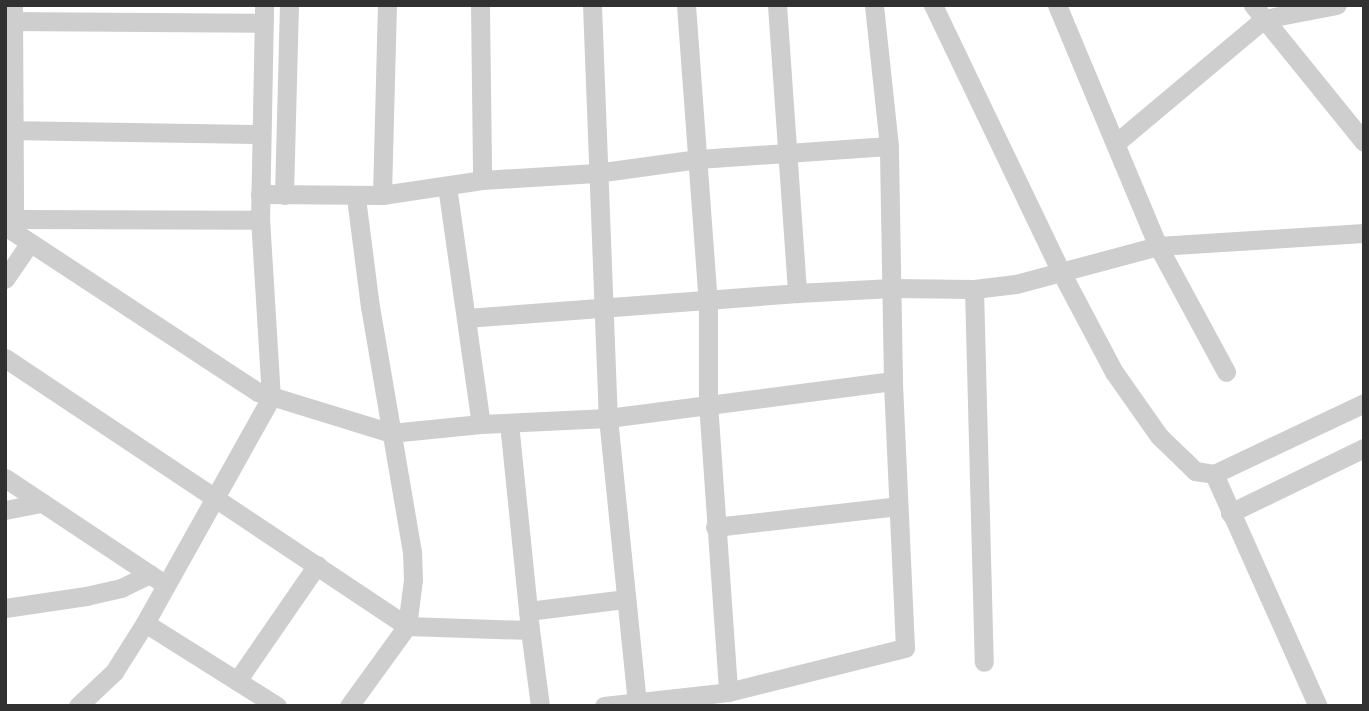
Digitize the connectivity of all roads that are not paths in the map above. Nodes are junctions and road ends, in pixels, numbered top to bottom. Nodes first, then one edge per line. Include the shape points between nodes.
1 (289, 5) edge
2 (387, 5) edge
3 (480, 5) edge
4 (592, 5) edge
5 (686, 5) edge
6 (777, 5) edge
7 (874, 5) edge
8 (933, 5) edge
9 (1057, 5) edge
10 (1337, 5) edge
11 (1258, 12) edge
12 (264, 14) edge
13 (10, 16) edge
14 (8, 130) edge
15 (260, 134) junction
16 (1364, 142) edge
17 (1116, 143) junction
18 (889, 146) junction
19 (789, 152) junction
20 (698, 159) junction
21 (596, 173) junction
22 (482, 180) junction
23 (447, 186) junction
24 (260, 194) junction
25 (284, 195) junction
26 (382, 195) junction
27 (356, 197) junction
28 (260, 220) junction
29 (16, 231) edge
30 (1364, 233) edge
31 (1158, 246) junction
32 (1061, 272) junction
33 (5, 279) edge
34 (892, 288) junction
35 (974, 289) junction
36 (797, 293) junction
37 (708, 302) junction
38 (603, 309) junction
39 (466, 318) junction
40 (5, 358) edge
41 (1226, 372) dead end
42 (892, 381) junction
43 (271, 398) junction
44 (1364, 402) edge
45 (708, 403) junction
46 (608, 418) junction
47 (509, 423) junction
48 (481, 424) junction
49 (391, 433) junction
50 (1364, 448) edge
51 (1214, 474) junction
52 (5, 478) edge
53 (215, 496) junction
54 (42, 503) junction
55 (898, 506) junction
56 (5, 510) edge
57 (1230, 513) junction
58 (715, 527) junction
59 (317, 565) junction
60 (158, 580) junction
61 (626, 599) junction
62 (5, 608) edge
63 (529, 621) junction
64 (145, 623) junction
65 (407, 626) junction
66 (984, 662) dead end
67 (237, 681) junction
68 (728, 692) junction
69 (637, 702) junction
70 (78, 706) edge
71 (277, 706) edge
72 (349, 706) edge
73 (540, 706) edge
74 (604, 706) edge
75 (1318, 706) edge

1 - 25 street
2 - 26 street
3 - 22 street
4 - 21 street
5 - 20 street
6 - 19 street
7 - 18 street
8 - 32 street
9 - 17 street
10 - 11 street
11 - 16 street
11 - 17 street
12 - 13 street
12 - 15 street
13 - 14 street
14 - 15 street
14 - 29 street
15 - 24 street
17 - 31 street
18 - 19 street
18 - 34 street
19 - 20 street
19 - 36 street
20 - 21 street
20 - 37 street
21 - 22 street
21 - 38 street
22 - 23 street
23 - 26 street
23 - 39 street
24 - 25 street
24 - 28 street
25 - 27 street
26 - 27 street
27 - 49 street
28 - 29 street
28 - 43 street
29 - 33 street
29 - 43 street
30 - 31 street
31 - 32 street
31 - 41 street
32 - 35 street
32 - 51 street via 1136,405 1159,436 1195,471
34 - 35 street
34 - 36 street
34 - 42 street
35 - 66 street
36 - 37 street
37 - 38 street
37 - 45 street
38 - 39 street
38 - 46 street
39 - 48 street
40 - 53 street
42 - 45 street
42 - 55 street
43 - 49 street
43 - 53 street
44 - 51 street
45 - 46 street
45 - 58 street
46 - 47 street
46 - 61 street
47 - 48 street
47 - 63 street
48 - 49 street
49 - 65 street via 412,552
50 - 57 street
51 - 57 street
52 - 54 street
53 - 59 street
53 - 60 street
54 - 56 street
54 - 60 street
55 - 58 street
55 - 68 street via 905,648
57 - 75 street
58 - 68 street
59 - 65 street
59 - 67 street
60 - 62 street
60 - 64 street
61 - 63 street
61 - 69 street
63 - 65 street
63 - 73 street
64 - 67 street
64 - 70 street via 114,672
65 - 72 street
67 - 71 street
68 - 69 street
69 - 74 street

